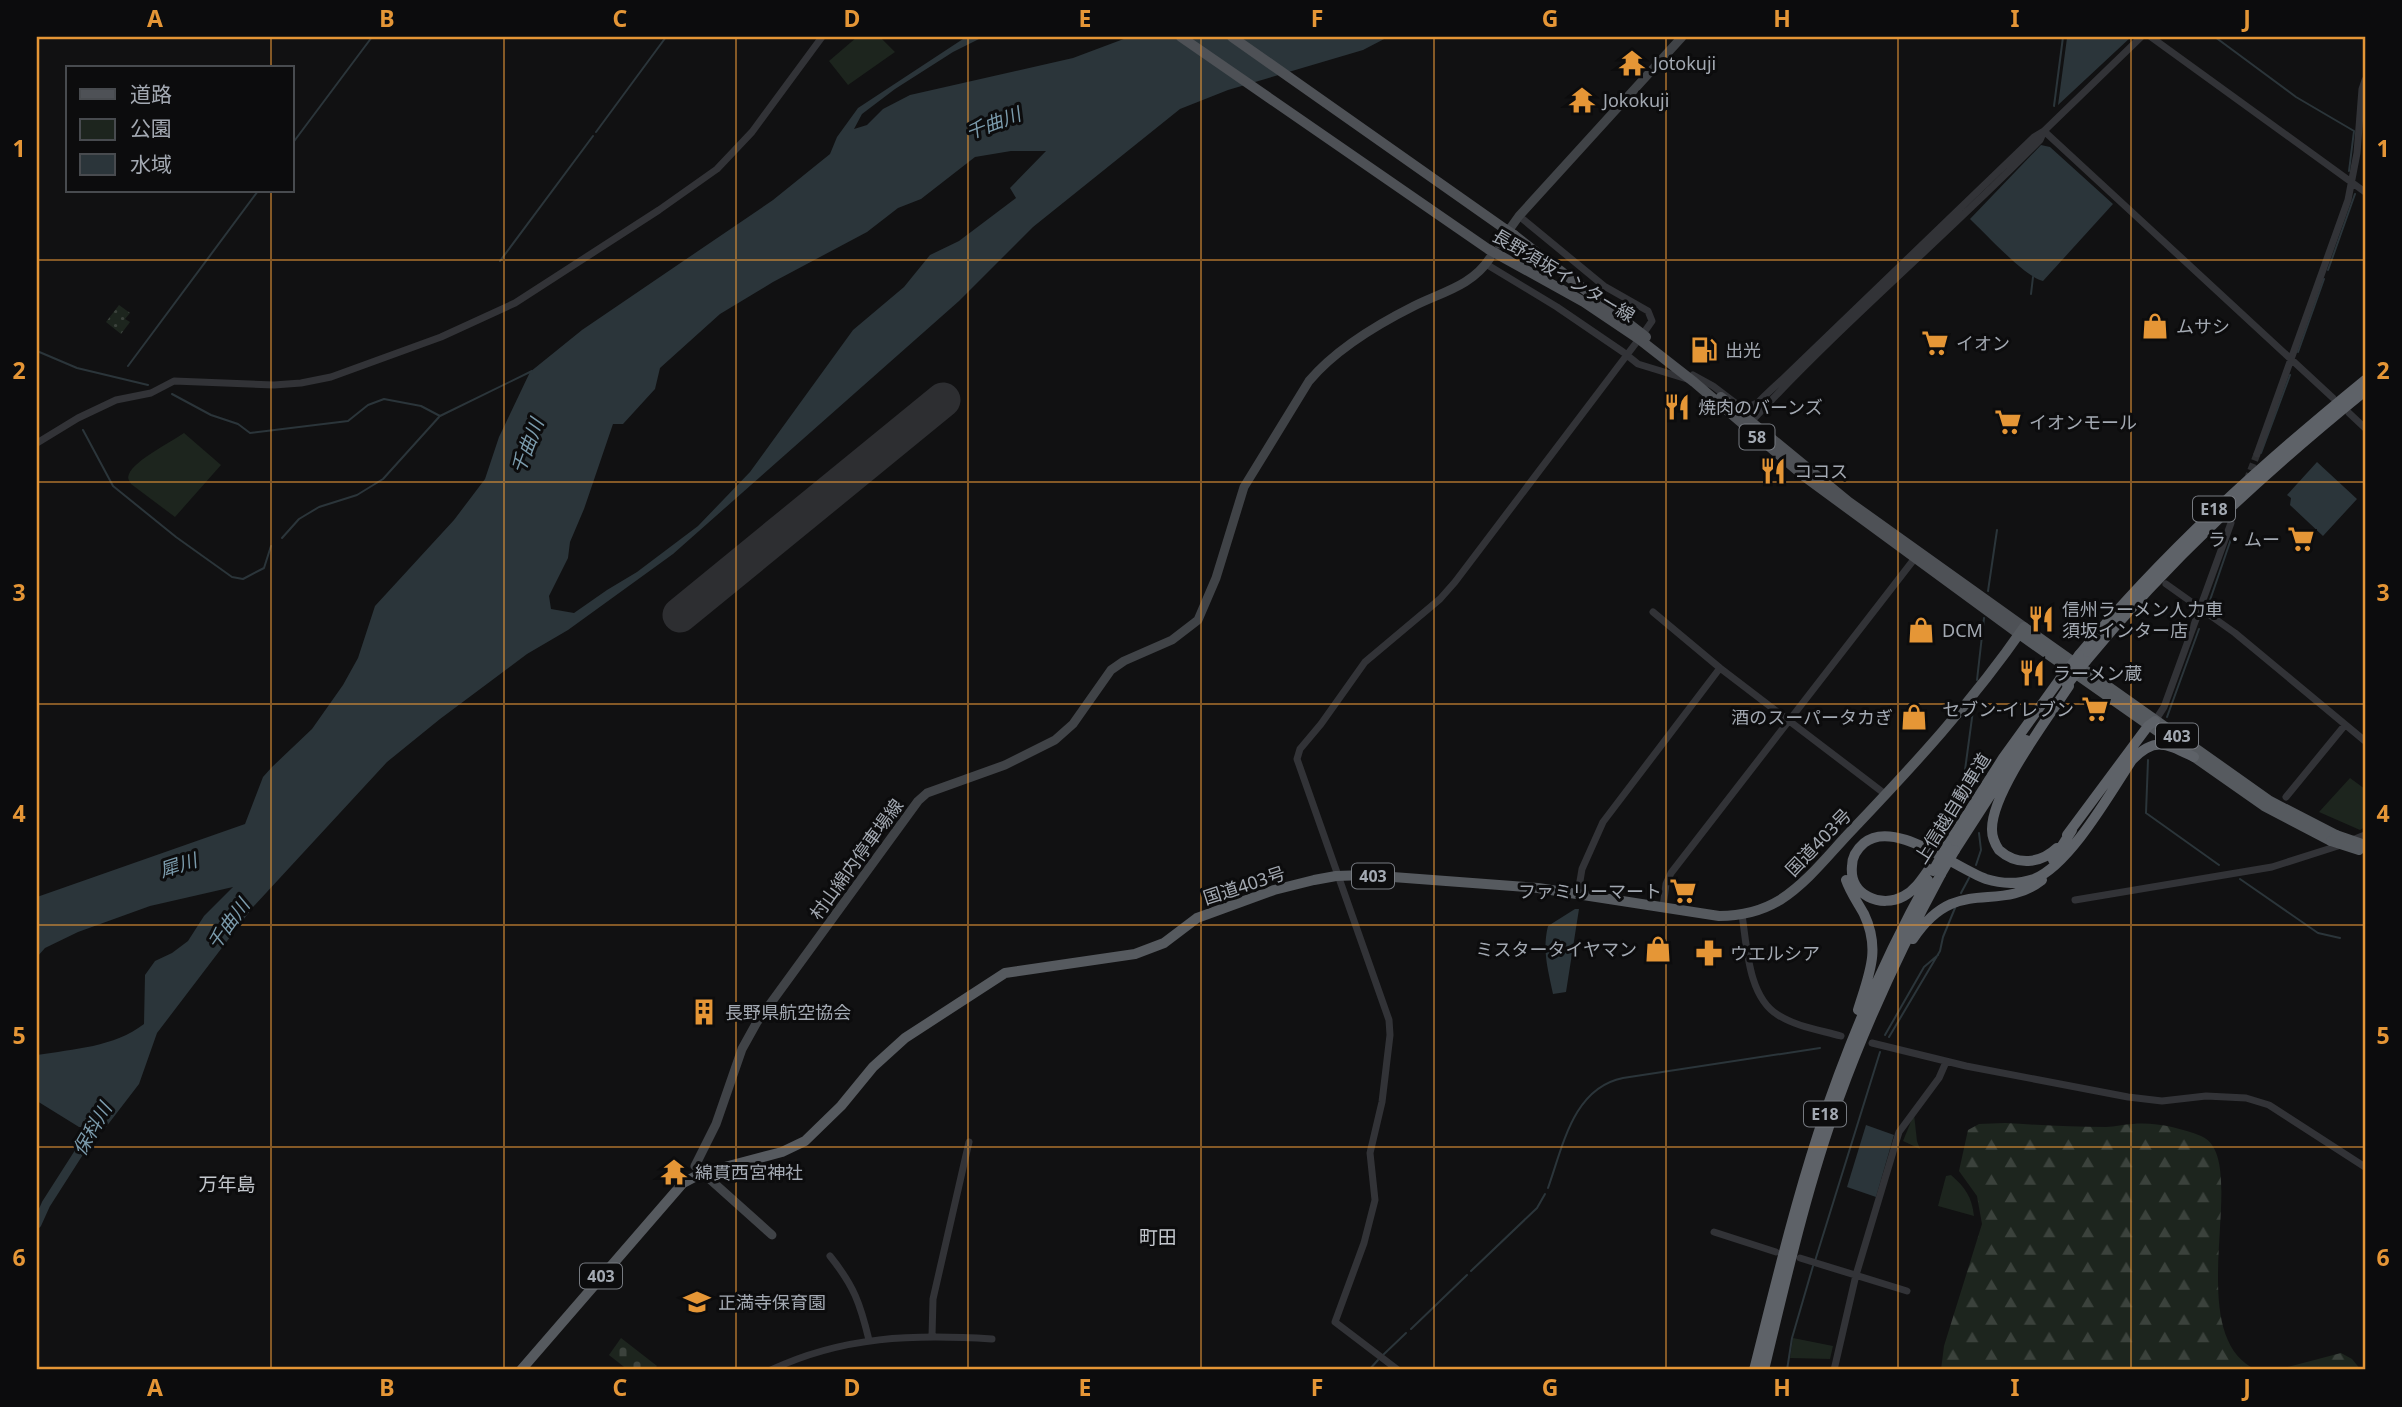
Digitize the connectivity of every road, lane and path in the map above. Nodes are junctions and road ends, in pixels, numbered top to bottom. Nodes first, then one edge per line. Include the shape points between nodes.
1 (822, 37) edge
2 (1181, 37) edge
3 (1232, 37) edge
4 (1682, 37) edge
5 (2141, 37) edge
6 (2151, 37) edge
7 (2365, 80) edge
8 (2044, 131) junction
9 (2353, 183) junction
10 (2365, 192) edge
11 (1519, 216) junction
12 (1499, 244) dead end
13 (1488, 261) joint
14 (1641, 336) junction
15 (1626, 356) junction
16 (2290, 358) junction
17 (1694, 378) junction
18 (2365, 380) edge
19 (2365, 391) edge
20 (2333, 398) dead end
21 (1760, 401) junction
22 (2349, 413) dead end
23 (1747, 422) junction
24 (2365, 428) edge
25 (37, 443) edge
26 (2257, 454) tunnel mouth
27 (2231, 523) dead end
28 (1915, 558) junction
29 (2166, 584) dead end
30 (2200, 610) junction
31 (1653, 612) dead end
32 (2021, 631) junction
33 (2082, 658) junction
34 (1720, 668) junction
35 (2066, 683) junction
36 (1790, 721) junction
37 (2152, 725) junction
38 (2345, 725) junction
39 (2365, 741) edge
40 (2194, 757) junction
41 (2132, 760) junction
42 (1885, 794) junction
43 (2286, 797) dead end
44 (2071, 830) junction
45 (2365, 835) edge
46 (2333, 838) junction
47 (1949, 847) junction
48 (2363, 849) edge
49 (2061, 860) junction
50 (1934, 871) junction
51 (1336, 876) junction
52 (1578, 893) junction
53 (2075, 900) dead end
54 (1663, 907) junction
55 (1742, 915) junction
56 (1840, 1036) dead end
57 (1872, 1043) dead end
58 (1854, 1059) junction
59 (1946, 1062) junction
60 (1830, 1097) junction
61 (969, 1142) dead end
62 (2365, 1167) edge
63 (702, 1173) junction
64 (1714, 1232) dead end
65 (772, 1235) dead end
66 (1776, 1252) dead end
67 (830, 1256) dead end
68 (1800, 1258) dead end
69 (1856, 1275) junction
70 (1907, 1291) dead end
71 (932, 1336) junction
72 (992, 1339) dead end
73 (869, 1340) junction
74 (521, 1370) edge
75 (771, 1370) edge
76 (1398, 1370) edge
77 (1754, 1370) edge
78 (1764, 1370) edge
79 (1834, 1370) edge

1 - 25 street via 752,132 717,169 515,303 441,337 331,377 274,385 173,381 152,393 116,400
2 - 14 main road, 長野須坂インター線 / 58 via 1488,249
3 - 14 main road, 長野須坂インター線 / 58 via 1509,232
4 - 11 main road
5 - 8 street
6 - 9 street
7 - 9 street
8 - 16 street
8 - 21 street
8 - 23 street via 1989,192
9 - 10 street
9 - 16 street
11 - 12 main road
11 - 14 street via 1604,286 1648,312 1651,321
13 - 15 street
13 - 63 main road, 村山綿内停車場線 via 1466,283 1413,306 1354,341 1309,381 1244,487 1198,620 1158,648 1111,670 1073,724 1055,740 1005,765 927,793 918,801 748,1037 695,1166
14 - 15 street
14 - 17 main road, 長野須坂インター線 / 58
15 - 17 street via 1648,369
15 - 51 street via 1455,582 1365,662 1300,749 1297,759
16 - 20 street
16 - 26 street
17 - 21 street via 1741,407
17 - 23 main road, 長野須坂インター線 / 58
18 - 33 highway, 上信越自動車道 / E18 via 2215,509 2147,577
19 - 33 highway, 上信越自動車道 / E18 via 2207,528
21 - 23 street
22 - 24 street
23 - 28 main road, 長野須坂インター線 / 58 via 1805,477
23 - 32 main road, 長野須坂インター線 / 58
27 - 30 street
28 - 32 main road, 長野須坂インター線 / 58
28 - 36 street
29 - 30 street
30 - 37 street via 2164,707
30 - 38 street via 2235,633
31 - 34 street
32 - 37 highway, 403
32 - 42 highway, 国道403号 / 403 via 1954,721
33 - 35 highway, 上信越自動車道 / E18, bridge
34 - 36 street
34 - 52 street via 1603,822 1582,869
35 - 44 highway via 2002,793 1992,829 1999,850 2022,862 2048,855
35 - 47 highway, 上信越自動車道 / E18
35 - 47 highway, 上信越自動車道 / E18 via 2003,758
36 - 42 street
36 - 54 street via 1671,873
37 - 40 highway, 403
37 - 41 highway
37 - 44 highway
37 - 46 highway, 403
38 - 39 street
38 - 43 street
40 - 41 highway via 2159,744 2143,749
40 - 46 highway, 403 via 2264,806
41 - 49 highway
42 - 55 highway, 国道403号 / 403 via 1807,878 1782,899
44 - 60 highway via 2048,864 2012,878 1989,874 1899,831 1876,830 1857,840 1846,858 1845,878 1869,926 1874,953
45 - 53 street via 2272,867
46 - 48 highway, 403, bridge
47 - 50 highway, bridge
49 - 50 highway via 2037,877 2002,883 1906,840 1883,836 1863,844 1851,868 1862,893 1881,902 1909,893
49 - 58 highway via 2028,889 1961,900 1928,919 1898,966
50 - 58 highway, 上信越自動車道 / E18
50 - 60 highway, 上信越自動車道 / E18 via 1878,978
51 - 52 highway, 国道403号 / 403
51 - 63 highway, 国道403号 / 403 via 1274,890 1204,915 1164,943 1135,954 1005,973 904,1040 805,1141 782,1152
51 - 76 street via 1388,1013 1390,1035 1370,1153 1375,1200 1335,1322
52 - 54 highway, 国道403号 / 403
54 - 55 highway, 国道403号 / 403
55 - 56 street via 1752,970 1767,1005 1794,1023
57 - 59 street
58 - 78 highway, 上信越自動車道 / E18 via 1814,1175
59 - 62 street via 2128,1097 2162,1101 2246,1098 2269,1105
59 - 69 street via 1899,1132
60 - 77 highway, 上信越自動車道 / E18
61 - 71 street via 933,1299
63 - 65 main road
63 - 74 highway, 国道403号 / 403 via 675,1192
64 - 66 street
67 - 73 street via 860,1301
68 - 69 street
69 - 70 street
69 - 79 street
71 - 72 street
71 - 73 street
73 - 75 street

